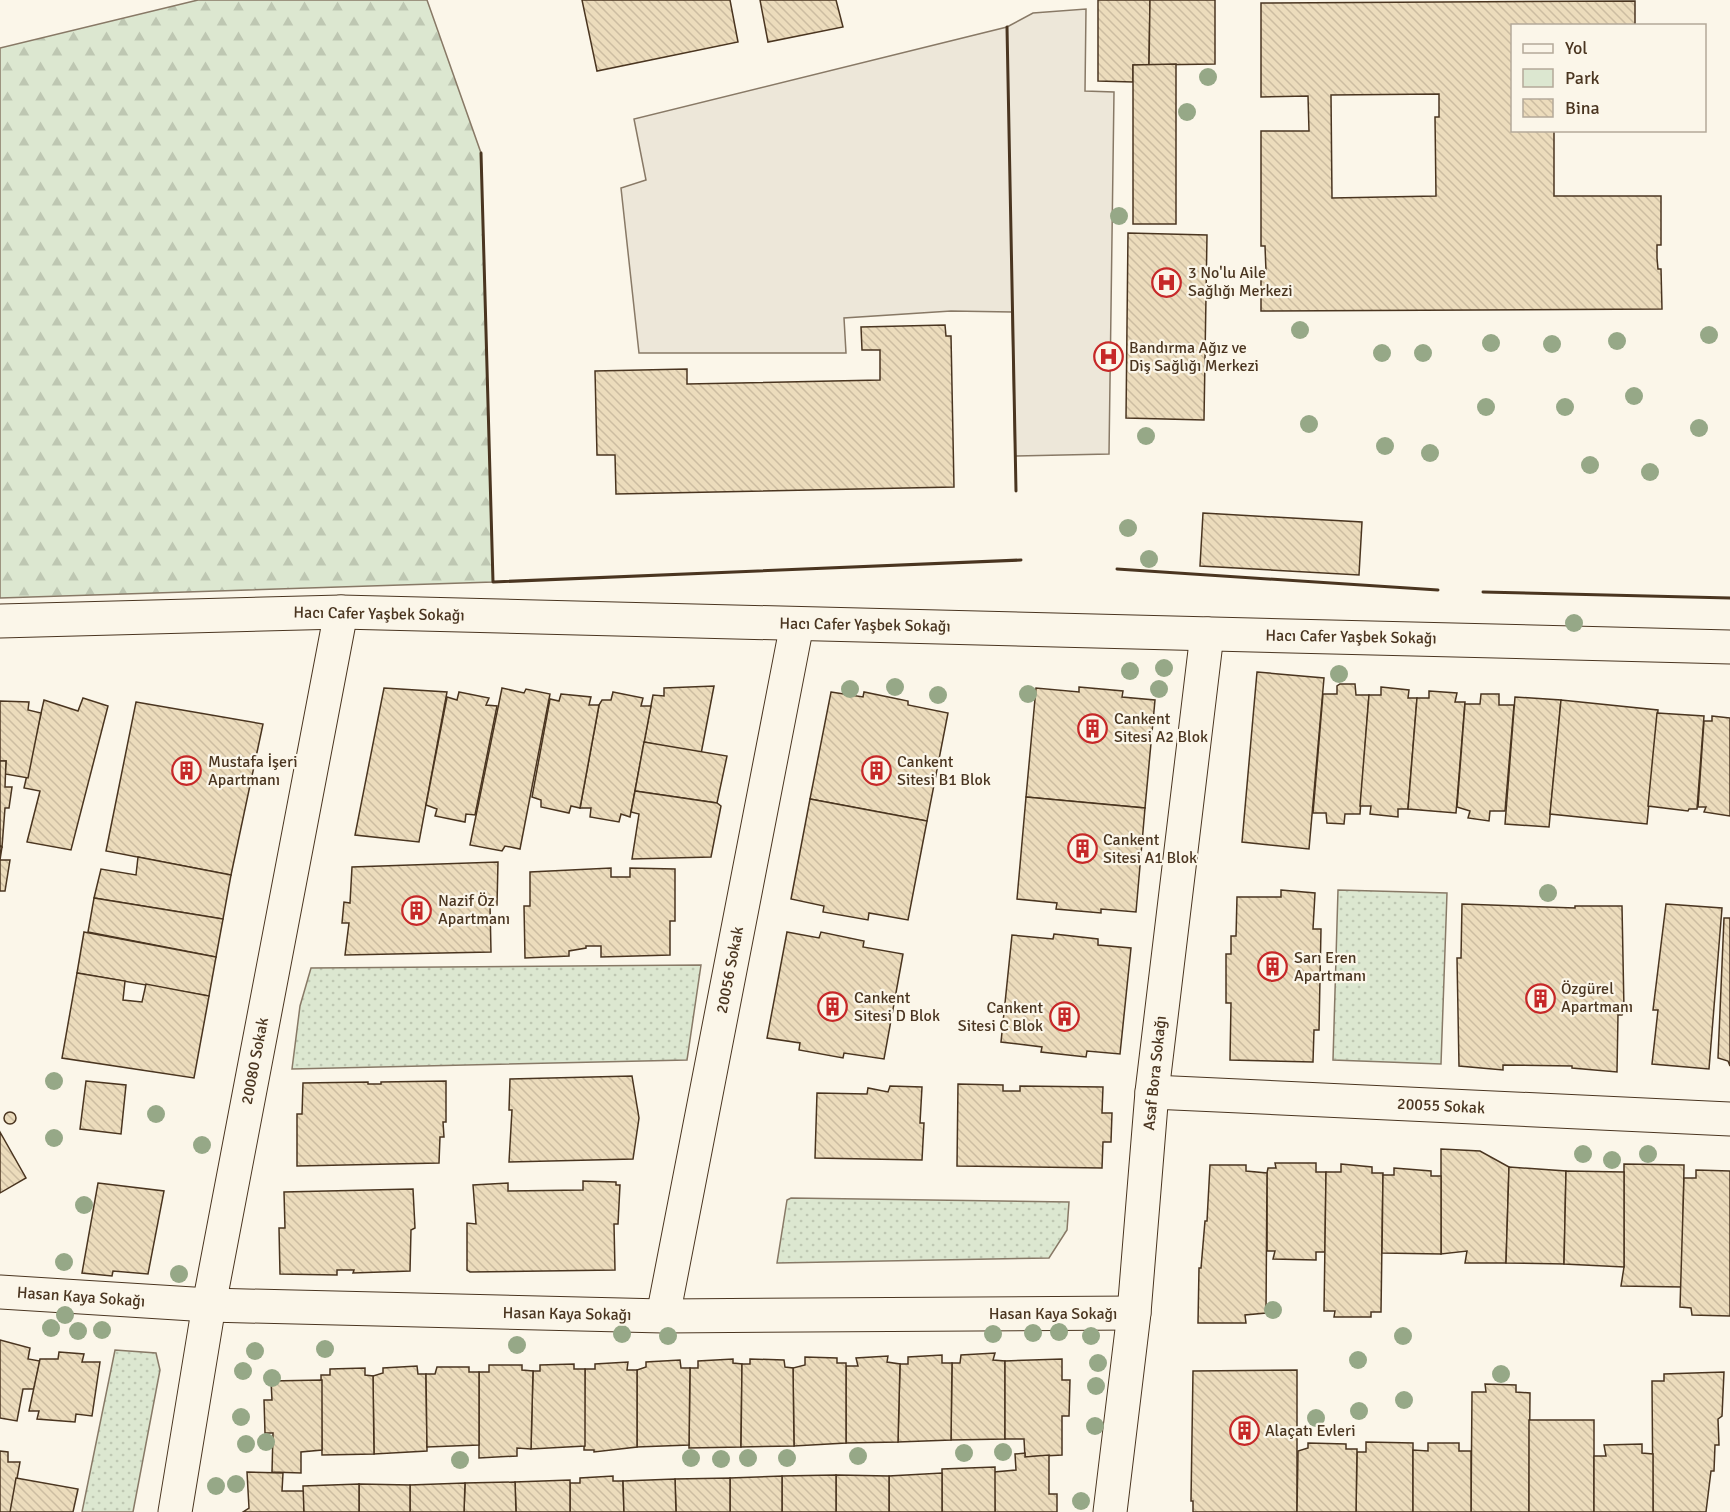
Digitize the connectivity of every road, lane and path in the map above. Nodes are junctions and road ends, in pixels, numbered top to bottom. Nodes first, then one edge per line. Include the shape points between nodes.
1 (340, 612) junction
2 (0, 621) edge
3 (797, 624) junction
4 (1207, 634) junction
5 (1730, 647) edge
6 (1152, 1092) junction
7 (1730, 1119) edge
8 (0, 1292) edge
9 (209, 1305) junction
10 (1134, 1313) junction
11 (663, 1316) junction
12 (175, 1512) edge
13 (1110, 1512) edge

1 - 2 street, Hacı Cafer Yaşbek Sokağı
1 - 3 street, Hacı Cafer Yaşbek Sokağı
1 - 9 street, 20080 Sokak
3 - 4 street, Hacı Cafer Yaşbek Sokağı
3 - 11 street, 20056 Sokak
4 - 5 street, Hacı Cafer Yaşbek Sokağı
4 - 6 street, Asaf Bora Sokağı
6 - 7 street, 20055 Sokak
6 - 10 street, Asaf Bora Sokağı
8 - 9 street, Hasan Kaya Sokağı
9 - 11 street, Hasan Kaya Sokağı
9 - 12 street, 20080 Sokak
10 - 11 street, Hasan Kaya Sokağı
10 - 13 street, Asaf Bora Sokağı

